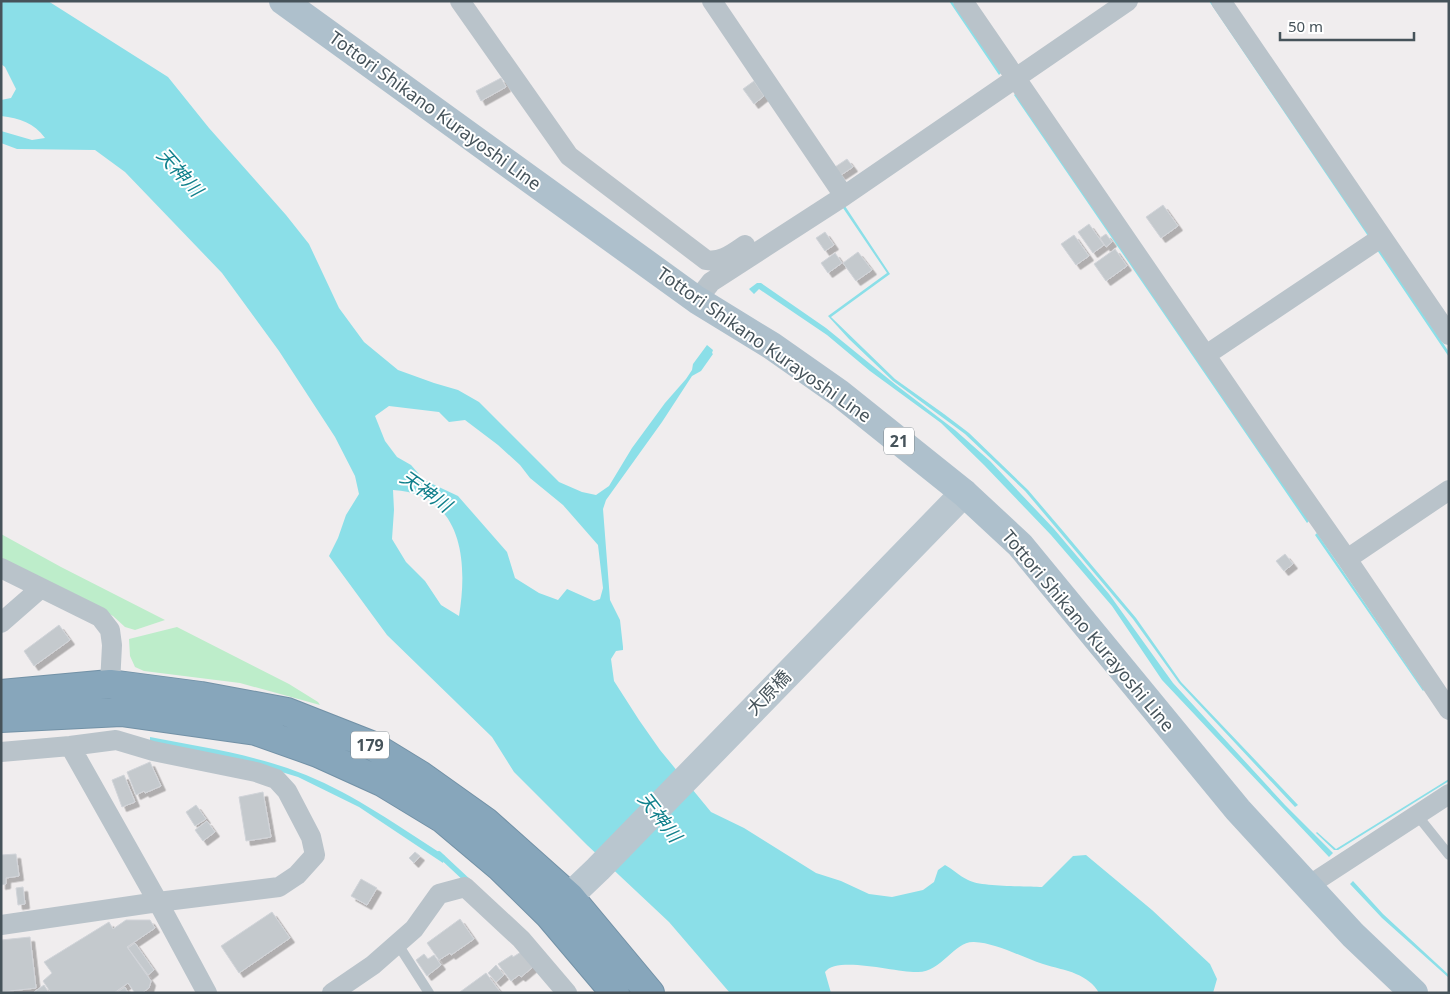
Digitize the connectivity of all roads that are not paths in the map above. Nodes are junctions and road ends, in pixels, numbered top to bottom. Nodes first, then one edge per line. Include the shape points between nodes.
1 (283, 1) edge
2 (460, 1) edge
3 (712, 1) edge
4 (964, 1) edge
5 (1128, 1) edge
6 (1221, 1) edge
7 (1017, 79) junction
8 (841, 191) junction
9 (1382, 237) junction
10 (697, 300) junction
11 (1449, 335) edge
12 (1206, 355) junction
13 (1449, 490) edge
14 (964, 493) junction
15 (1347, 559) junction
16 (1, 568) edge
17 (41, 588) junction
18 (1, 623) edge
19 (110, 684) junction
20 (1, 694) edge
21 (1449, 710) edge
22 (1, 718) edge
23 (70, 746) junction
24 (1, 752) edge
25 (1449, 794) edge
26 (1417, 815) junction
27 (1449, 855) edge
28 (1308, 886) junction
29 (570, 897) junction
30 (158, 902) junction
31 (549, 915) junction
32 (1, 925) edge
33 (398, 944) junction
34 (207, 993) edge
35 (332, 993) edge
36 (429, 993) edge
37 (567, 993) edge
38 (614, 993) edge
39 (650, 993) edge
40 (1414, 993) edge

1 - 10 main road, Tottori Shikano Kurayoshi Line / 21
2 - 8 street via 569,156 706,260 728,256
3 - 8 street
4 - 7 street
5 - 7 street
6 - 9 street
7 - 8 street
7 - 12 street
8 - 10 street via 711,282
9 - 11 street
9 - 12 street
10 - 14 main road, Tottori Shikano Kurayoshi Line / 21 via 772,346 839,393
12 - 15 street
13 - 15 street
14 - 28 main road, Tottori Shikano Kurayoshi Line / 21 via 1020,545 1238,810
14 - 29 street, 大原橋
15 - 21 street
16 - 17 street
17 - 18 street
17 - 19 street via 100,617 110,630
19 - 20 highway, 179
19 - 29 highway, 179 via 287,712 371,745 486,822
22 - 31 highway, 179 via 122,712 256,731 309,750 382,782 443,819 500,867
23 - 24 street
23 - 30 street
23 - 30 street via 116,740 276,779 287,791 312,837 315,855 297,875 279,888
25 - 26 street
26 - 27 lane
26 - 28 street
28 - 40 main road, Tottori Shikano Kurayoshi Line / 21 via 1353,935
29 - 31 street, 大原橋
29 - 39 highway, 179
30 - 32 street
30 - 34 street
31 - 38 highway, 179
33 - 35 street
33 - 36 lane
33 - 37 street via 414,929 439,894 464,887 521,939

